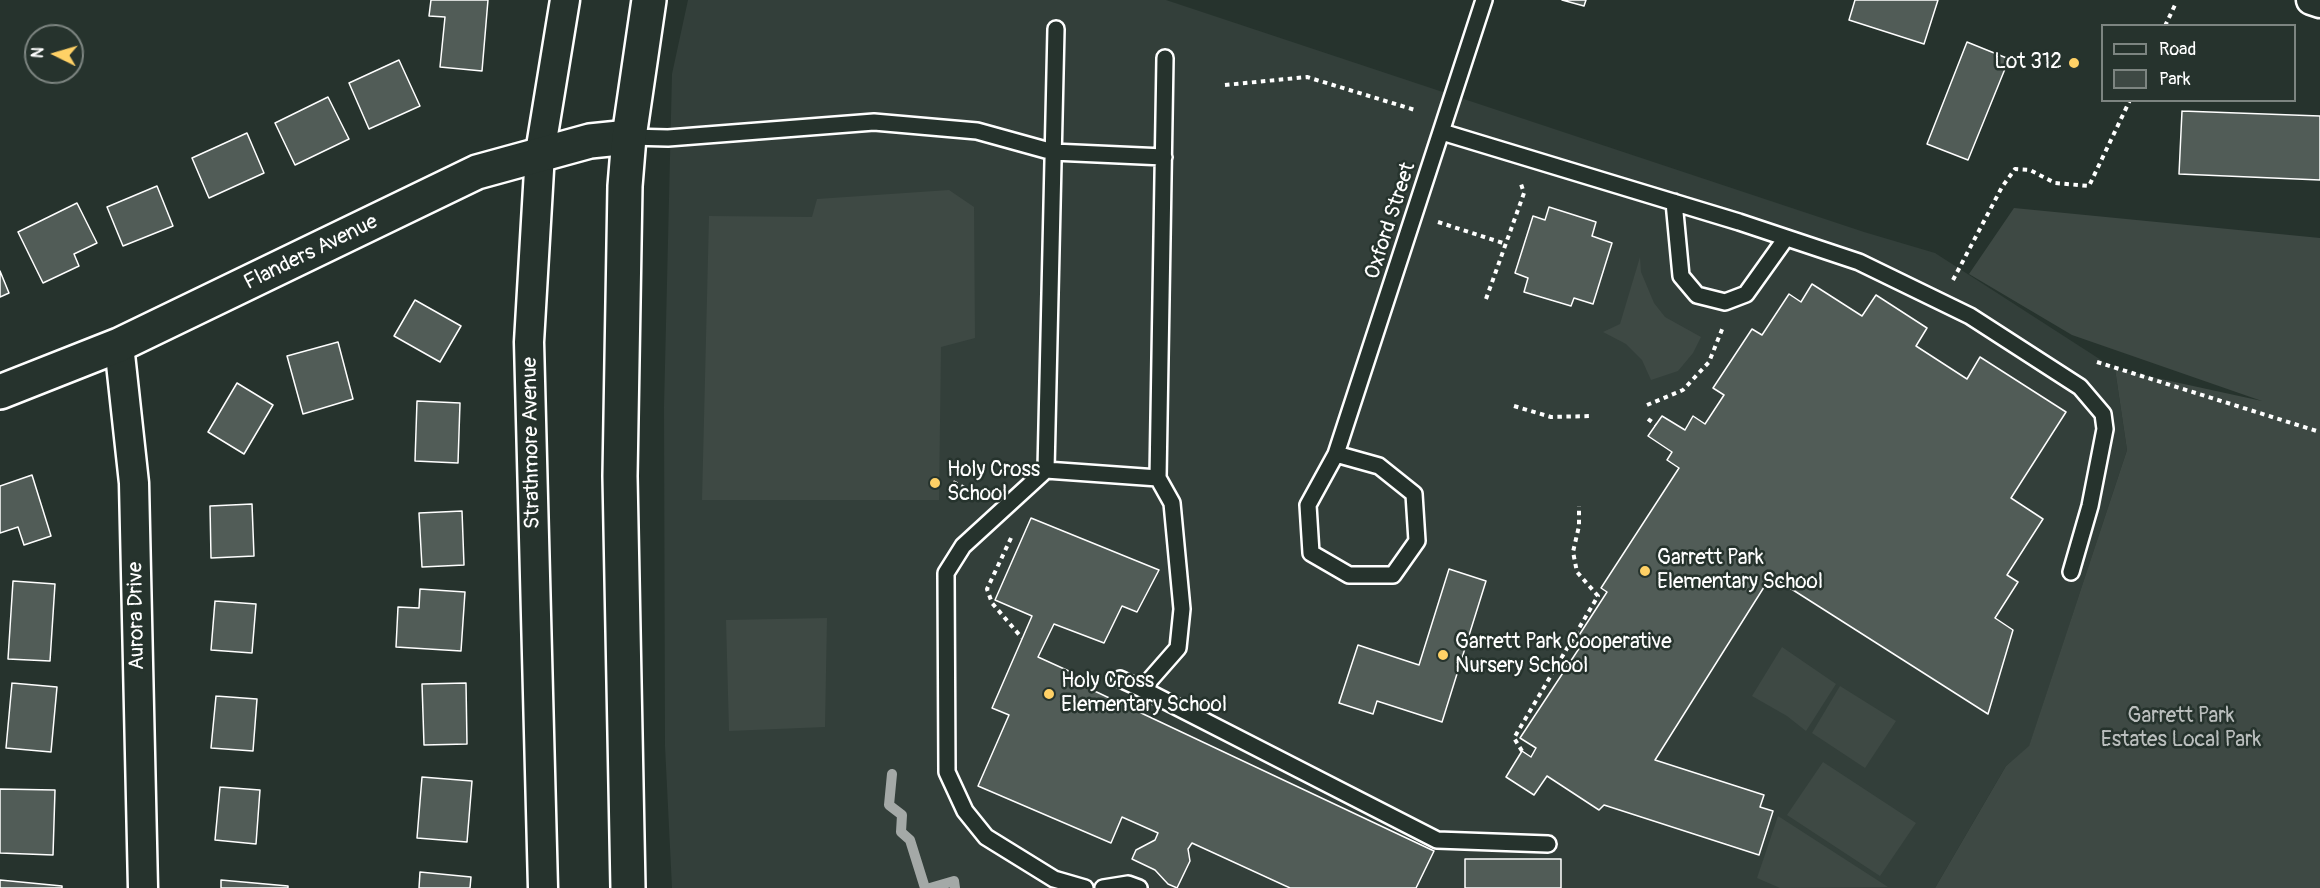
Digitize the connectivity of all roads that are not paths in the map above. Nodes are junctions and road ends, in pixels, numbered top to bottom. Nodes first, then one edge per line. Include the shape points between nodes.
1 (565, 0) edge
2 (649, 0) edge
3 (1484, 0) edge
4 (2311, 0) edge
5 (2320, 3) edge
6 (1056, 29) dead end
7 (1165, 58) dead end
8 (1442, 132) junction
9 (629, 137) junction
10 (1053, 152) junction
11 (540, 153) junction
12 (1164, 157) junction
13 (1674, 202) junction
14 (1786, 238) junction
15 (119, 345) junction
16 (0, 392) edge
17 (1336, 454) junction
18 (1046, 470) junction
19 (1158, 478) junction
20 (2071, 572) dead end
21 (1119, 679) dead end
22 (1142, 689) junction
23 (1548, 844) dead end
24 (143, 888) edge
25 (543, 888) edge
26 (628, 888) edge
27 (1085, 888) edge
28 (1103, 888) edge
29 (1139, 888) edge

1 - 11 street, Strathmore Avenue
2 - 9 main road
3 - 8 lane, Oxford Street
4 - 5 street
6 - 10 lane
7 - 12 lane
8 - 13 lane
8 - 17 lane, Oxford Street
9 - 10 lane via 668,138 874,122 977,131
9 - 11 main road, Flanders Avenue
9 - 26 main road via 620,476
10 - 12 lane
10 - 18 lane
11 - 15 main road, Flanders Avenue via 477,172
11 - 25 street, Strathmore Avenue via 529,342
12 - 19 lane
13 - 14 lane
13 - 14 lane via 1681,276 1697,295 1725,303 1746,294
14 - 20 lane via 1859,262 1970,316 2084,392 2103,414 2105,429 2090,506
15 - 16 main road, Flanders Avenue
15 - 24 street, Aurora Drive via 134,483
17 - 17 lane, Oxford Street via 1308,505 1311,553 1349,574 1393,575 1417,541 1414,494 1378,466
18 - 19 lane
18 - 27 lane via 963,546 946,573 947,772 965,811 986,837 1054,879
19 - 22 lane via 1172,503 1182,609 1178,648
21 - 22 lane
22 - 23 lane via 1437,840
28 - 29 lane via 1128,884

